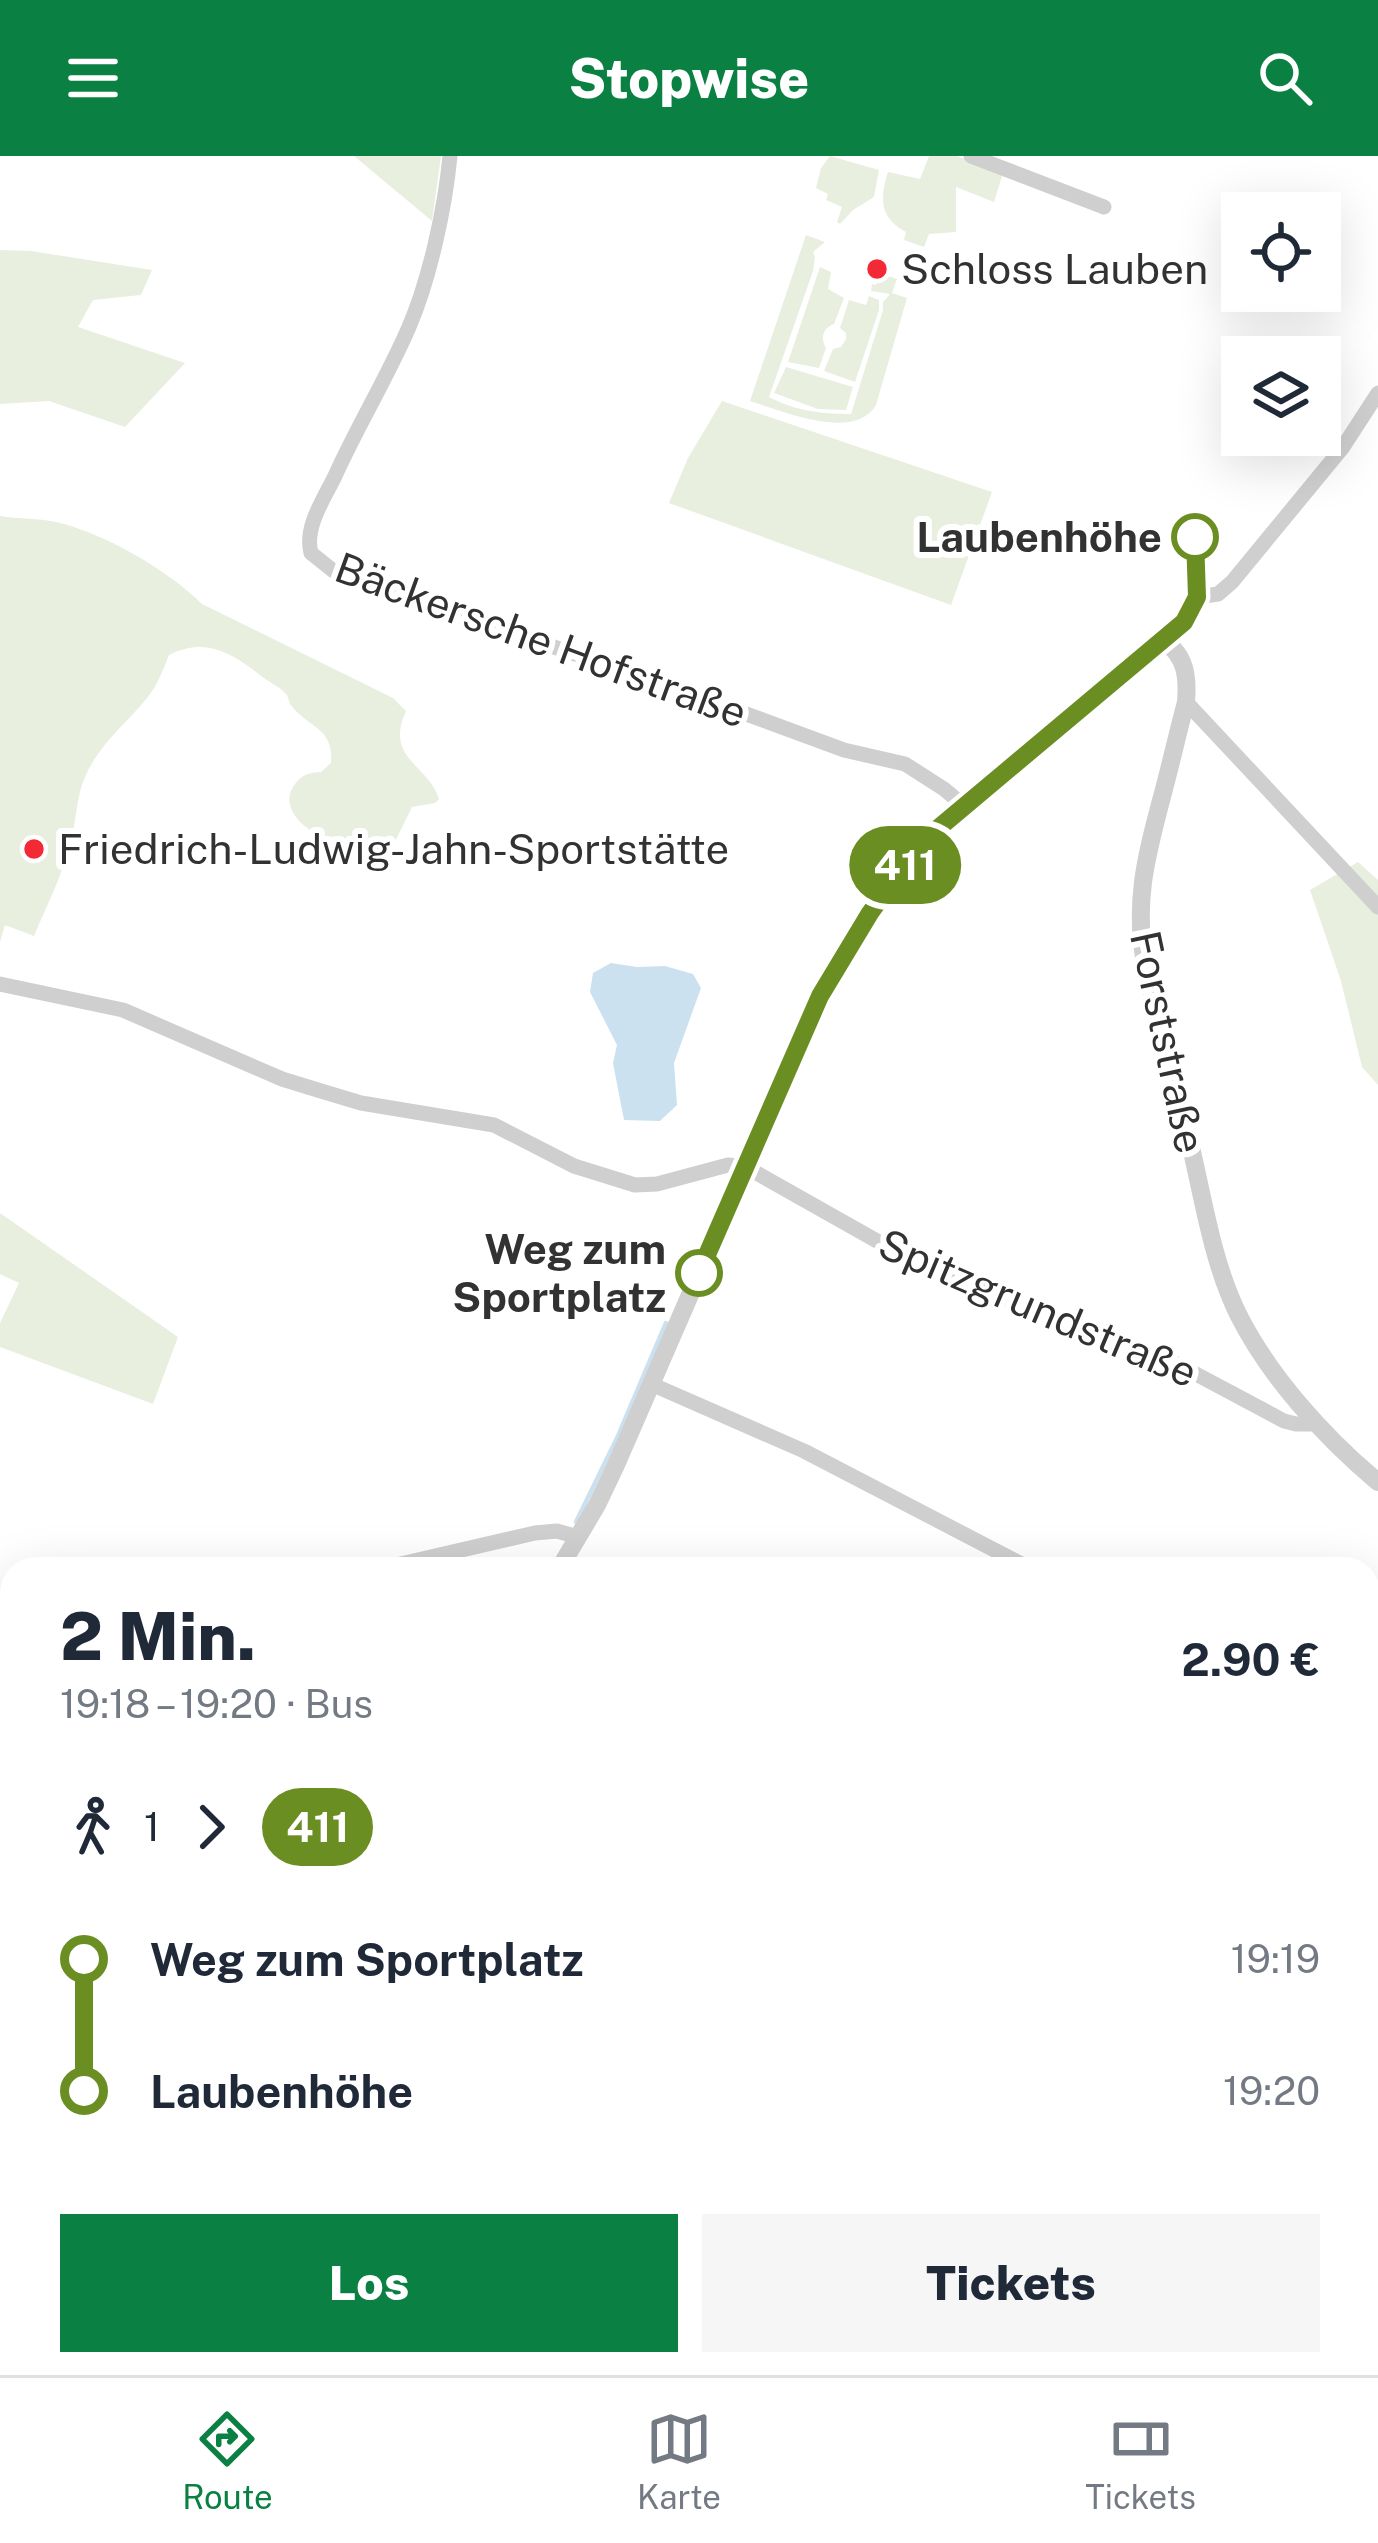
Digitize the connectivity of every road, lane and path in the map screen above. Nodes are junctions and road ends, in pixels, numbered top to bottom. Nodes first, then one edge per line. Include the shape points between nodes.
1 (450, 156) edge
2 (971, 156) edge
3 (1104, 207) dead end
4 (1378, 393) edge
5 (1197, 597) joint
6 (1164, 641) junction
7 (1186, 702) junction
8 (963, 805) junction
9 (1378, 908) edge
10 (0, 984) edge
11 (746, 1167) junction
12 (652, 1384) junction
13 (1318, 1424) junction
14 (1378, 1482) edge
15 (578, 1537) junction
16 (431, 1557) edge
17 (566, 1557) edge
18 (1008, 1557) edge

1 - 8 street, Bäckersche Hofstraße via 418,306 309,533 311,553 366,586 905,764
2 - 3 street
4 - 5 street via 1232,582
5 - 6 street
6 - 7 street, Forststraße via 1184,666
6 - 8 street
7 - 9 street
7 - 13 street, Forststraße via 1146,854 1143,951 1233,1303
8 - 11 street via 909,859 833,972
10 - 11 street via 123,1010 340,1097 494,1125 574,1166 634,1185
11 - 12 street
11 - 13 street, Spitzgrundstraße via 932,1272 1164,1357 1284,1421
12 - 15 street
12 - 18 street via 805,1451
13 - 14 street
15 - 16 street via 536,1533
15 - 17 street

